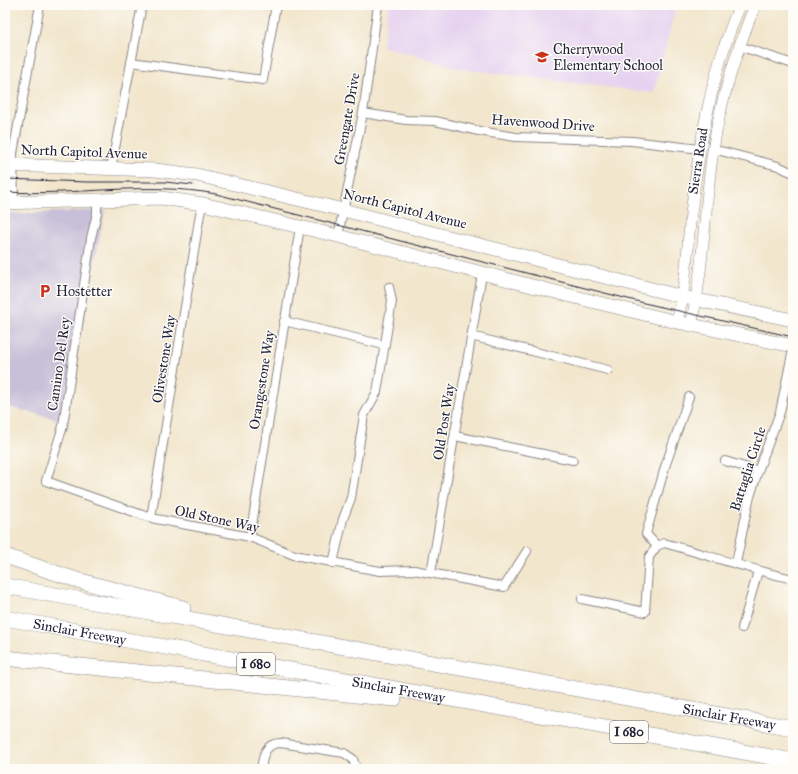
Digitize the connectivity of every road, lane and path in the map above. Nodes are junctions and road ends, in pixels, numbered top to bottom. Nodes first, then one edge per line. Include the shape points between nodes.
1 (40, 5) edge
2 (142, 5) edge
3 (276, 5) edge
4 (378, 5) edge
5 (740, 5) edge
6 (755, 5) edge
7 (739, 46) junction
8 (131, 62) junction
9 (793, 64) edge
10 (363, 113) junction
11 (700, 149) junction
12 (713, 149) junction
13 (9, 166) edge
14 (110, 169) junction
15 (793, 173) edge
16 (97, 201) junction
17 (10, 203) edge
18 (203, 204) junction
19 (343, 210) junction
20 (300, 227) junction
21 (338, 236) junction
22 (482, 274) junction
23 (389, 287) dead end
24 (683, 297) junction
25 (697, 299) junction
26 (793, 320) edge
27 (284, 322) junction
28 (678, 322) junction
29 (691, 325) junction
30 (471, 336) junction
31 (384, 344) junction
32 (793, 348) edge
33 (608, 370) dead end
34 (689, 397) dead end
35 (455, 436) junction
36 (573, 460) dead end
37 (725, 461) dead end
38 (758, 471) junction
39 (46, 481) joint
40 (151, 518) junction
41 (250, 537) junction
42 (657, 546) junction
43 (527, 551) dead end
44 (5, 556) edge
45 (333, 563) junction
46 (736, 563) junction
47 (758, 571) junction
48 (431, 573) junction
49 (793, 578) edge
50 (5, 586) edge
51 (582, 599) dead end
52 (5, 618) edge
53 (742, 628) dead end
54 (302, 638) junction
55 (5, 647) edge
56 (5, 658) edge
57 (183, 677) junction
58 (507, 710) junction
59 (793, 727) edge
60 (752, 753) junction
61 (793, 761) edge
62 (793, 765) edge
63 (261, 769) edge
64 (356, 769) edge

1 - 13 street
2 - 8 street
3 - 8 street via 263,80
4 - 10 street, Greengate Drive
5 - 11 street, Sierra Road via 715,78
6 - 7 street, Sierra Road
7 - 9 street
7 - 12 street, Sierra Road via 726,89
8 - 14 street
10 - 11 street, Havenwood Drive via 406,120 435,121 479,132 516,137 632,141
10 - 19 street, Greengate Drive
11 - 24 street, Sierra Road
12 - 15 street via 772,164
12 - 25 street, Sierra Road
13 - 14 main road, North Capitol Avenue
13 - 17 street
14 - 19 main road, North Capitol Avenue via 156,170 197,175
16 - 17 main road
16 - 18 main road via 161,198
16 - 39 street, Camino Del Rey via 63,426
18 - 20 main road
18 - 40 street, Olivestone Way
19 - 21 street, Greengate Drive
19 - 24 main road, North Capitol Avenue
20 - 21 main road
20 - 27 street, Orangestone Way
21 - 22 main road
22 - 28 main road
22 - 30 street, Old Post Way
23 - 31 street via 392,301
24 - 25 main road, North Capitol Avenue
24 - 28 street, Sierra Road
25 - 26 main road, North Capitol Avenue
25 - 29 street, Sierra Road
27 - 31 street
27 - 41 street, Orangestone Way
28 - 29 main road
29 - 32 main road
30 - 33 street
30 - 35 street, Old Post Way
31 - 45 street via 377,392 364,416 351,498 343,519
32 - 38 street, Battaglia Circle via 780,412
34 - 42 street via 646,534
35 - 36 street
35 - 48 street, Old Post Way
37 - 38 street
38 - 46 street, Battaglia Circle
39 - 40 street, Old Stone Way
40 - 41 street, Old Stone Way
41 - 45 street, Old Stone Way via 294,555
42 - 46 street via 664,543
42 - 51 street via 650,557 645,612
43 - 48 street, Old Stone Way via 504,587
44 - 54 highway via 77,580
45 - 48 street, Old Stone Way via 380,572 414,570
46 - 47 street
47 - 49 street
47 - 53 street
50 - 54 highway, Sinclair Freeway / I 680
52 - 58 highway, Sinclair Freeway / I 680
54 - 59 highway, Sinclair Freeway / I 680
55 - 57 highway
56 - 57 highway
57 - 58 highway
58 - 60 highway, Sinclair Freeway / I 680
60 - 61 highway, Sinclair Freeway / I 680
60 - 62 highway
63 - 64 street via 266,749 273,743 344,754 352,759

